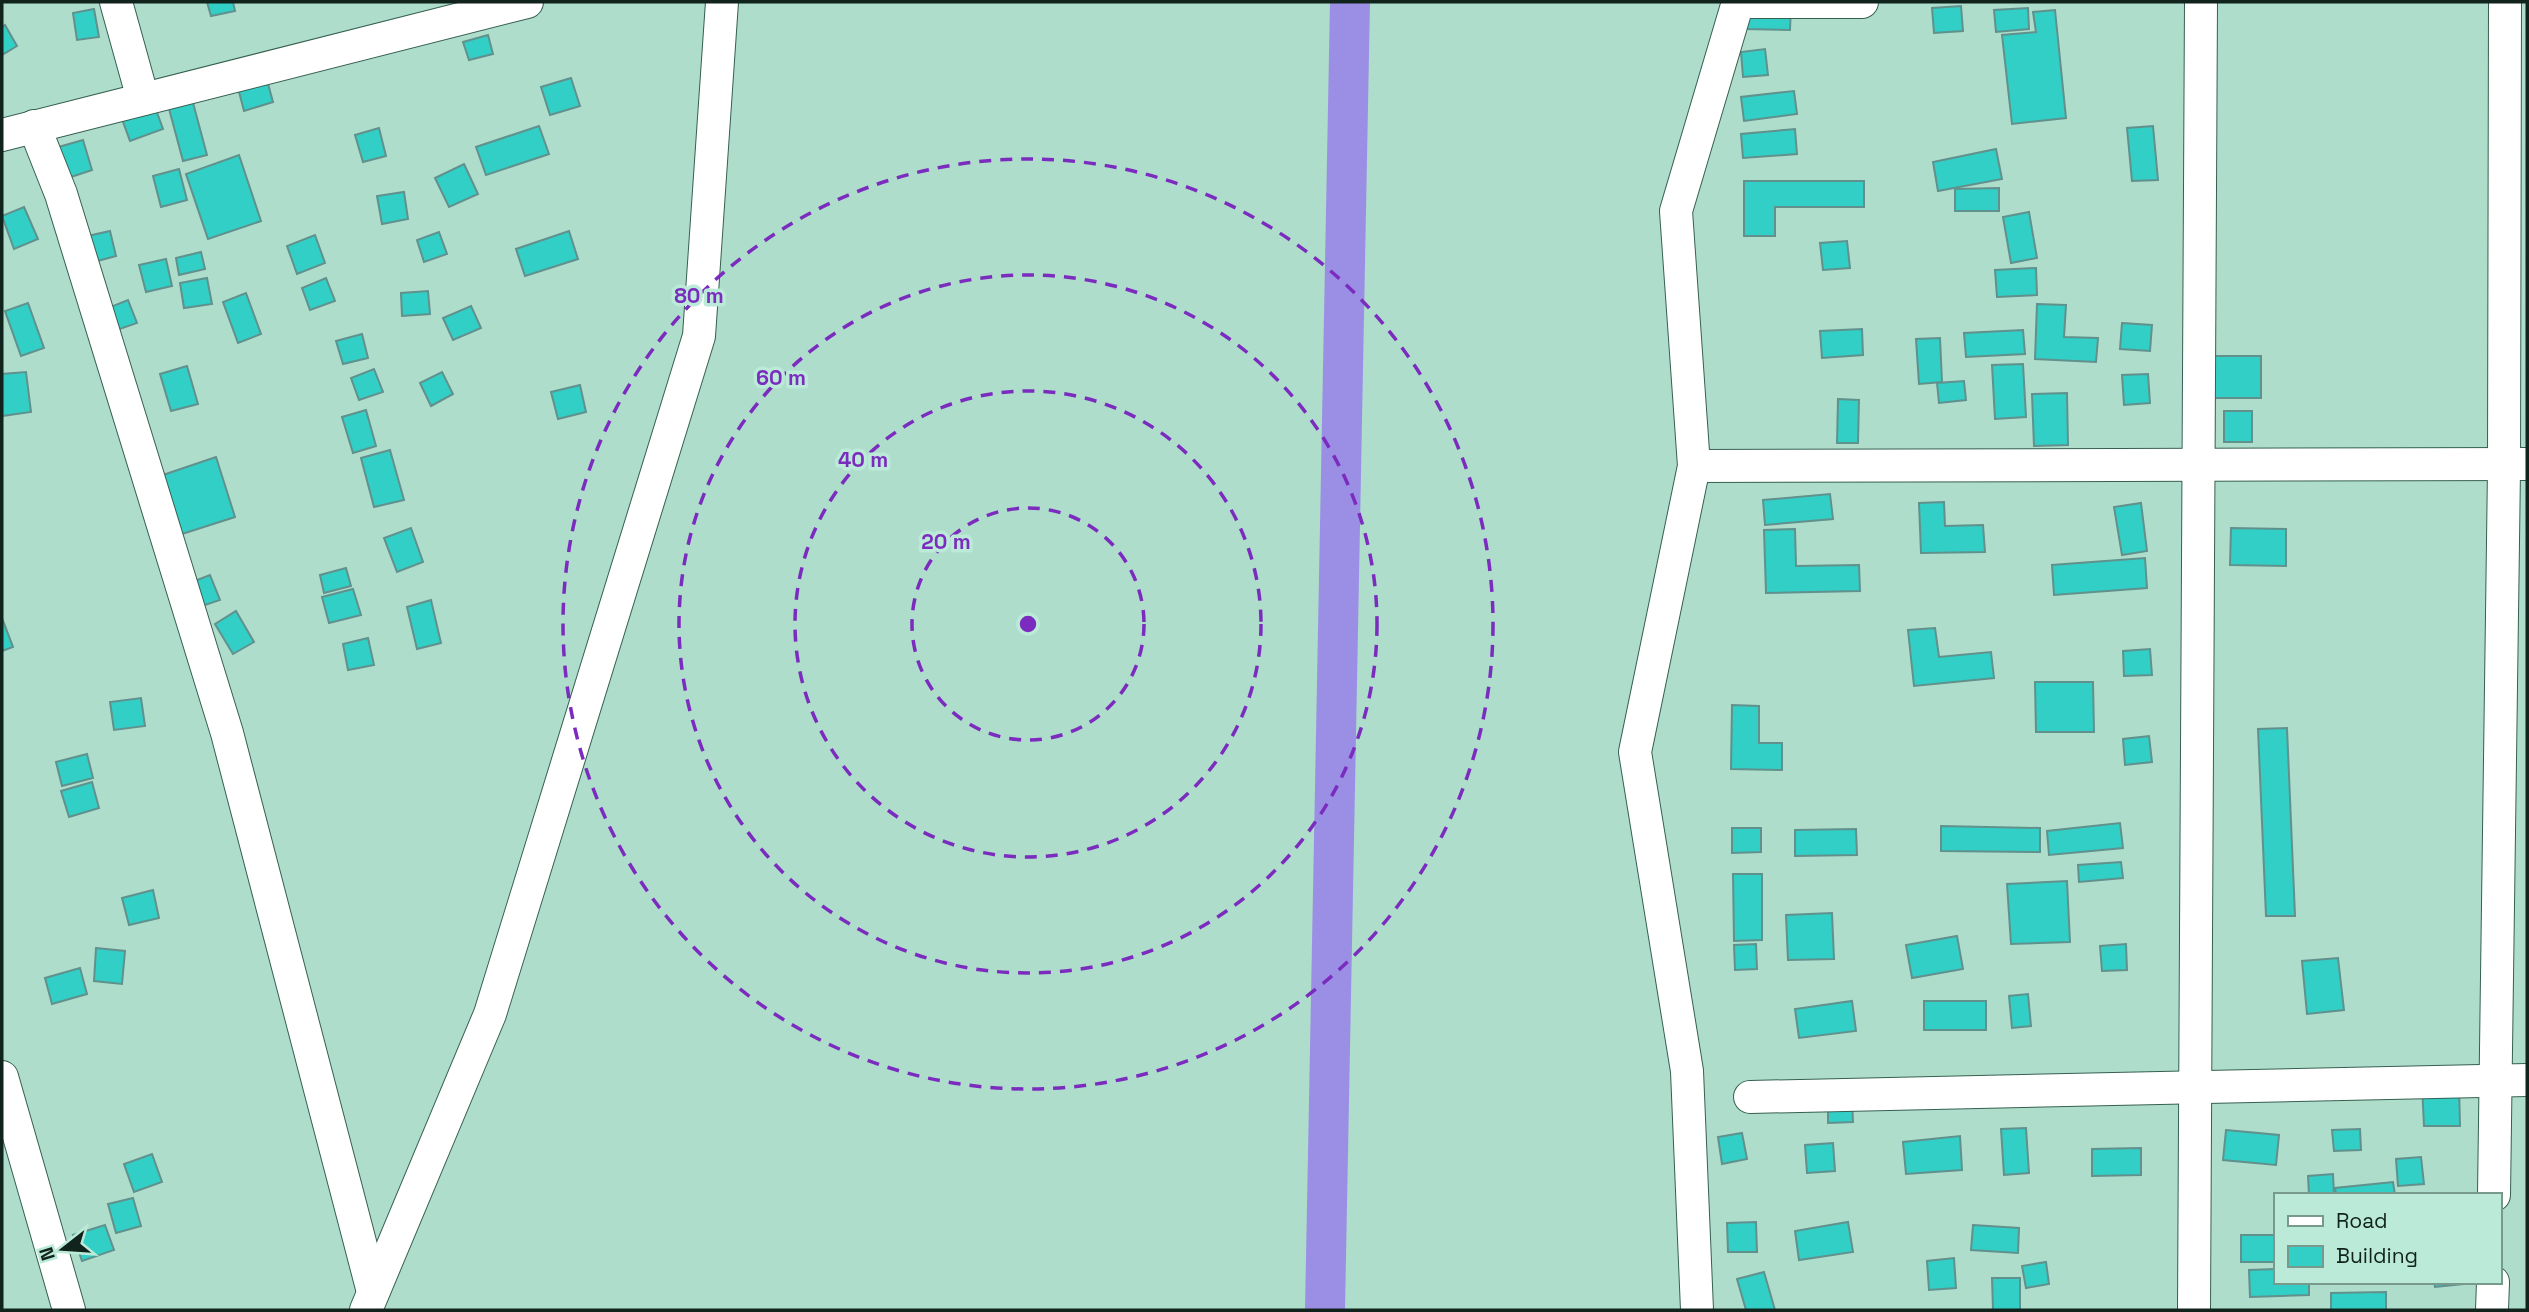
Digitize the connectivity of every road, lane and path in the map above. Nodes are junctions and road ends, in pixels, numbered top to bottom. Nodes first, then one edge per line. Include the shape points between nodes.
1 (116, 2) edge
2 (527, 2) edge
3 (722, 2) edge
4 (1738, 2) edge
5 (1862, 2) edge
6 (2201, 2) edge
7 (2505, 2) edge
8 (439, 12) edge
9 (143, 99) junction
10 (34, 126) junction
11 (2, 135) edge
12 (2516, 464) edge
13 (2198, 465) junction
14 (1694, 466) junction
15 (2, 1077) edge
16 (2527, 1080) edge
17 (2496, 1081) junction
18 (2196, 1087) junction
19 (1750, 1097) dead end
20 (2494, 1193) edge
21 (2493, 1284) edge
22 (370, 1301) edge
23 (69, 1310) edge
24 (1697, 1310) edge
25 (2194, 1310) edge
26 (2492, 1310) edge

1 - 9 street
2 - 8 street
3 - 22 street via 699,337 490,1014
4 - 5 street
4 - 14 street via 1676,211
6 - 13 street
7 - 12 street
8 - 9 street
9 - 10 street
10 - 11 street
10 - 22 street via 61,194 227,733
12 - 13 street
12 - 17 street
13 - 14 street
13 - 18 street
14 - 24 street via 1635,752 1687,1071
15 - 23 street
16 - 17 street
17 - 18 street
17 - 20 street
18 - 19 street
18 - 25 street
21 - 26 street

